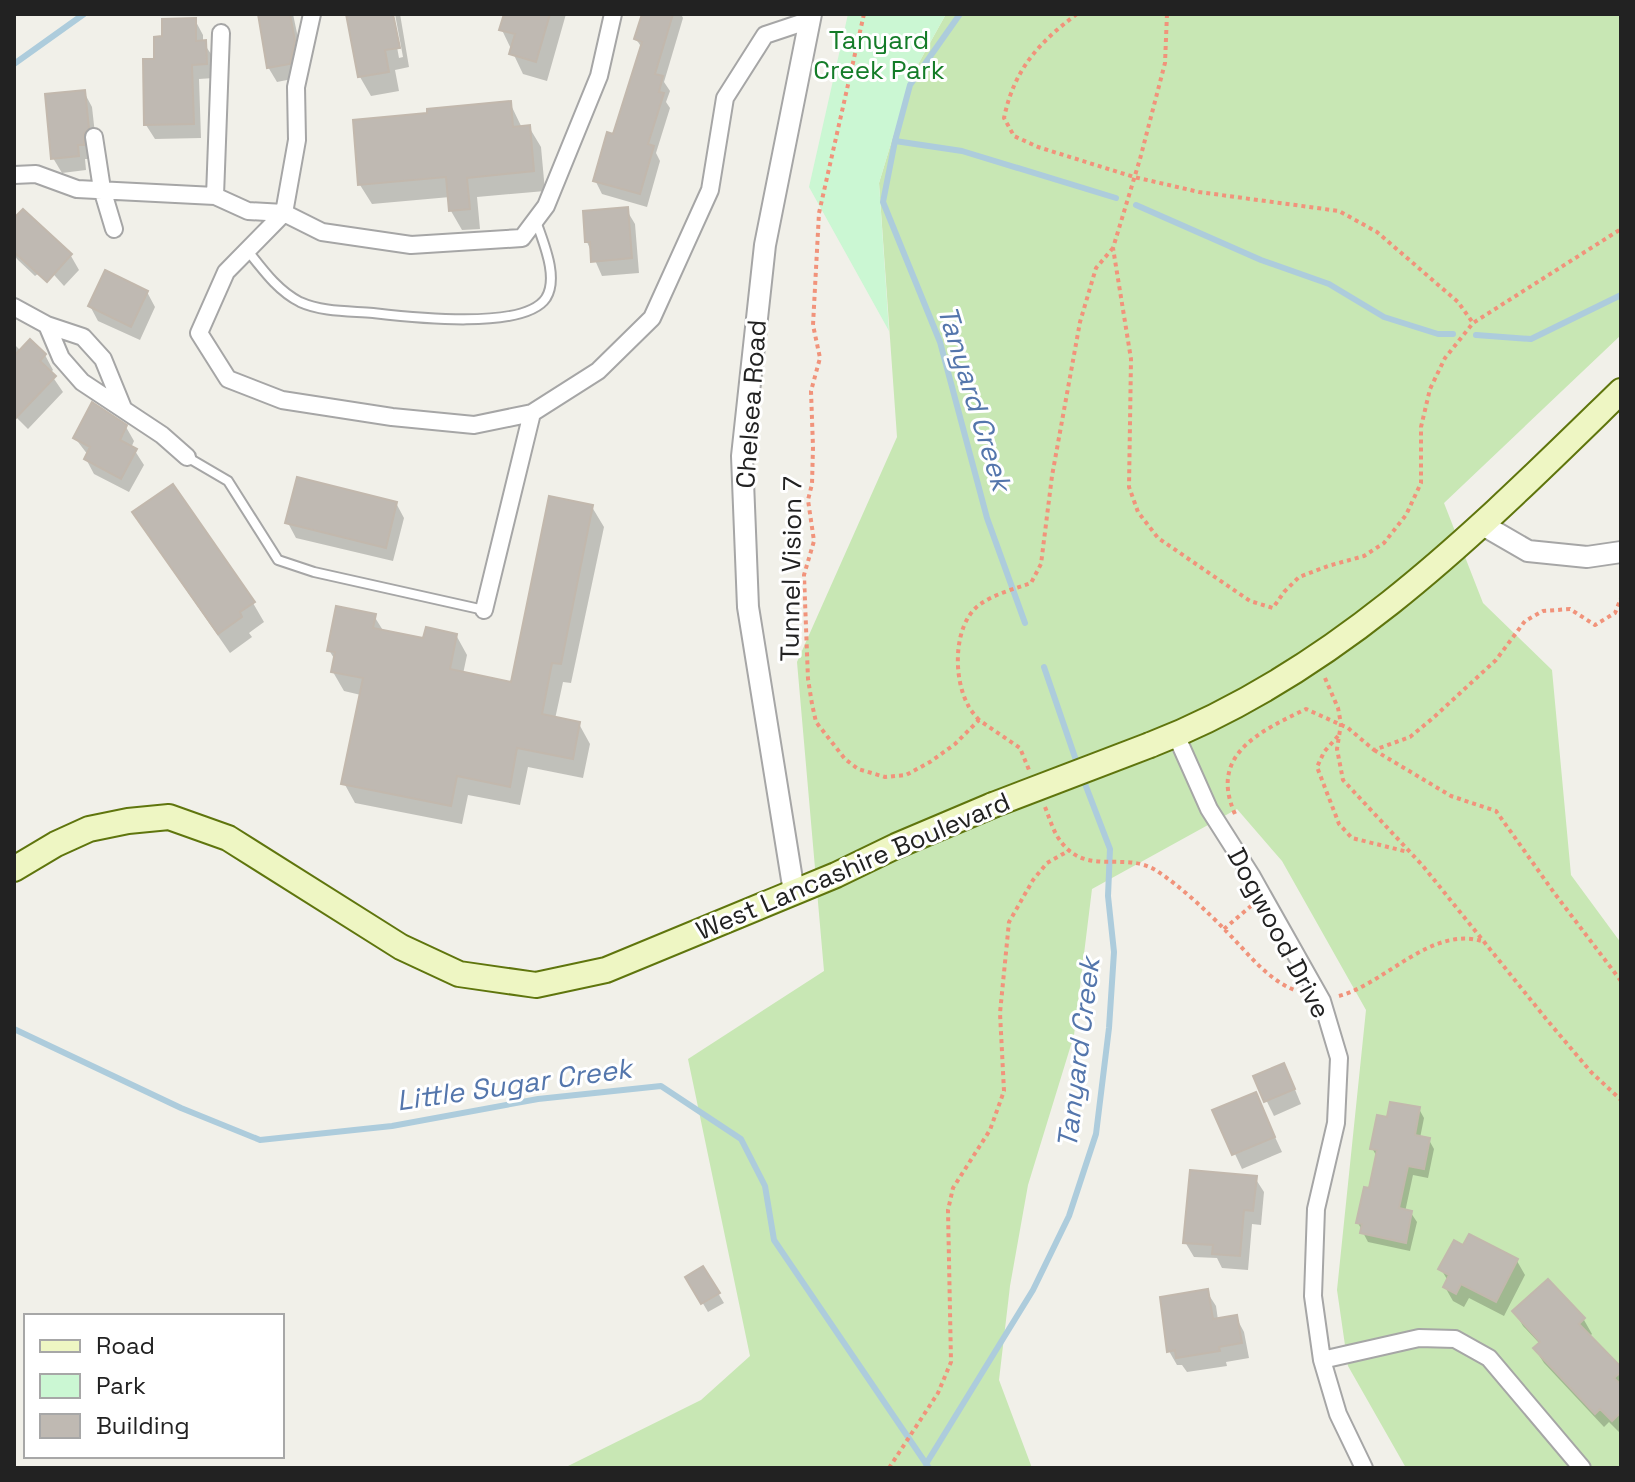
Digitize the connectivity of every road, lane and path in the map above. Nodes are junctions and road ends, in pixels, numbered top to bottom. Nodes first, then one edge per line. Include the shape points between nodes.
1 (312, 14) edge
2 (613, 14) edge
3 (864, 14) edge
4 (1077, 14) edge
5 (1167, 14) edge
6 (810, 17) edge
7 (221, 33) dead end
8 (94, 137) dead end
9 (14, 175) edge
10 (1134, 177) junction
11 (102, 189) junction
12 (215, 196) junction
13 (284, 213) junction
14 (536, 220) junction
15 (114, 229) dead end
16 (1621, 229) edge
17 (1113, 248) junction
18 (247, 250) junction
19 (14, 307) edge
20 (1473, 323) junction
21 (47, 325) junction
22 (1621, 391) edge
23 (123, 408) junction
24 (532, 413) junction
25 (187, 457) joint
26 (1483, 525) junction
27 (1621, 552) edge
28 (1621, 598) edge
29 (484, 610) joint
30 (1325, 678) dead end
31 (979, 720) junction
32 (1341, 724) junction
33 (1339, 734) junction
34 (1176, 735) junction
35 (1374, 750) junction
36 (1031, 773) dead end
37 (1042, 799) dead end
38 (1240, 823) dead end
39 (1070, 850) junction
40 (1412, 853) junction
41 (14, 869) edge
42 (794, 892) junction
43 (1253, 904) dead end
44 (1224, 929) junction
45 (1485, 942) junction
46 (1621, 981) edge
47 (1322, 1001) junction
48 (1621, 1100) edge
49 (1322, 1360) junction
50 (889, 1468) edge
51 (1364, 1468) edge
52 (1582, 1468) edge

1 - 13 street via 296,87 297,140
2 - 14 street via 599,76
3 - 31 path, Tunnel Vision 7 via 819,213 813,325 820,358 811,391 808,500 814,541 804,575 812,704 816,722 845,759 885,777 906,775 930,762
4 - 10 path via 1036,49 1016,77 1004,118 1014,136 1038,147
5 - 10 path via 1165,63
6 - 24 street via 765,35 725,98 710,190 652,318 598,371
6 - 42 street, Chelsea Road via 765,245 742,456 748,607
7 - 12 street
8 - 11 street
9 - 11 street via 36,174 77,189
10 - 17 path
10 - 20 path via 1199,192 1339,211 1377,232 1458,302
11 - 12 street
11 - 15 street
12 - 13 street via 248,211
13 - 14 street via 322,232 411,245 522,238
13 - 18 street
14 - 18 lane via 551,280 548,295 532,309 506,316 443,320 314,308 284,292
16 - 20 path
17 - 20 path via 1131,359 1129,487 1138,512 1158,538 1195,565 1250,601 1273,608 1299,577 1364,556 1384,543 1406,515 1421,483 1421,427 1430,389 1445,358
17 - 31 path via 1096,268 1080,322 1041,564 1031,583 977,607 963,626 957,670 967,704
18 - 24 street via 226,272 199,333 228,379 282,400 392,417 474,425
19 - 21 street
21 - 23 street via 61,358 82,382
21 - 23 street via 83,337 103,359
22 - 26 main road, West Lancashire Boulevard
23 - 25 street
24 - 29 street
25 - 29 lane via 228,481 278,560
26 - 27 street via 1528,551 1587,557
26 - 34 main road, West Lancashire Boulevard via 1401,597 1306,665
28 - 35 path via 1615,613 1595,625 1570,609 1543,611 1525,621 1496,660 1433,718 1410,737
30 - 32 path
31 - 36 path via 1020,748
32 - 33 path
32 - 35 path
32 - 38 path via 1306,709 1249,740 1225,781
33 - 40 path via 1343,780
33 - 40 path via 1317,767 1339,824 1352,838
34 - 42 main road, West Lancashire Boulevard, bridge via 993,805
34 - 47 street, Dogwood Drive via 1209,809
35 - 46 path via 1451,796 1496,811
37 - 39 path via 1058,837
39 - 44 path via 1092,862 1155,870
39 - 50 path via 1047,863 1009,922 1000,1013 1004,1091 990,1130 953,1188 948,1210 951,1362 938,1393
40 - 45 path
41 - 42 main road, West Lancashire Boulevard via 89,829 169,817 228,838 401,947 459,974 536,985 606,970
43 - 44 path
44 - 47 path via 1268,975
45 - 47 path via 1469,936 1443,942 1345,995
45 - 48 path via 1591,1072
47 - 49 street, Dogwood Drive via 1339,1058 1336,1123 1316,1209 1313,1296
49 - 51 street, Dogwood Drive via 1338,1414
49 - 52 street via 1419,1338 1455,1339 1489,1358

